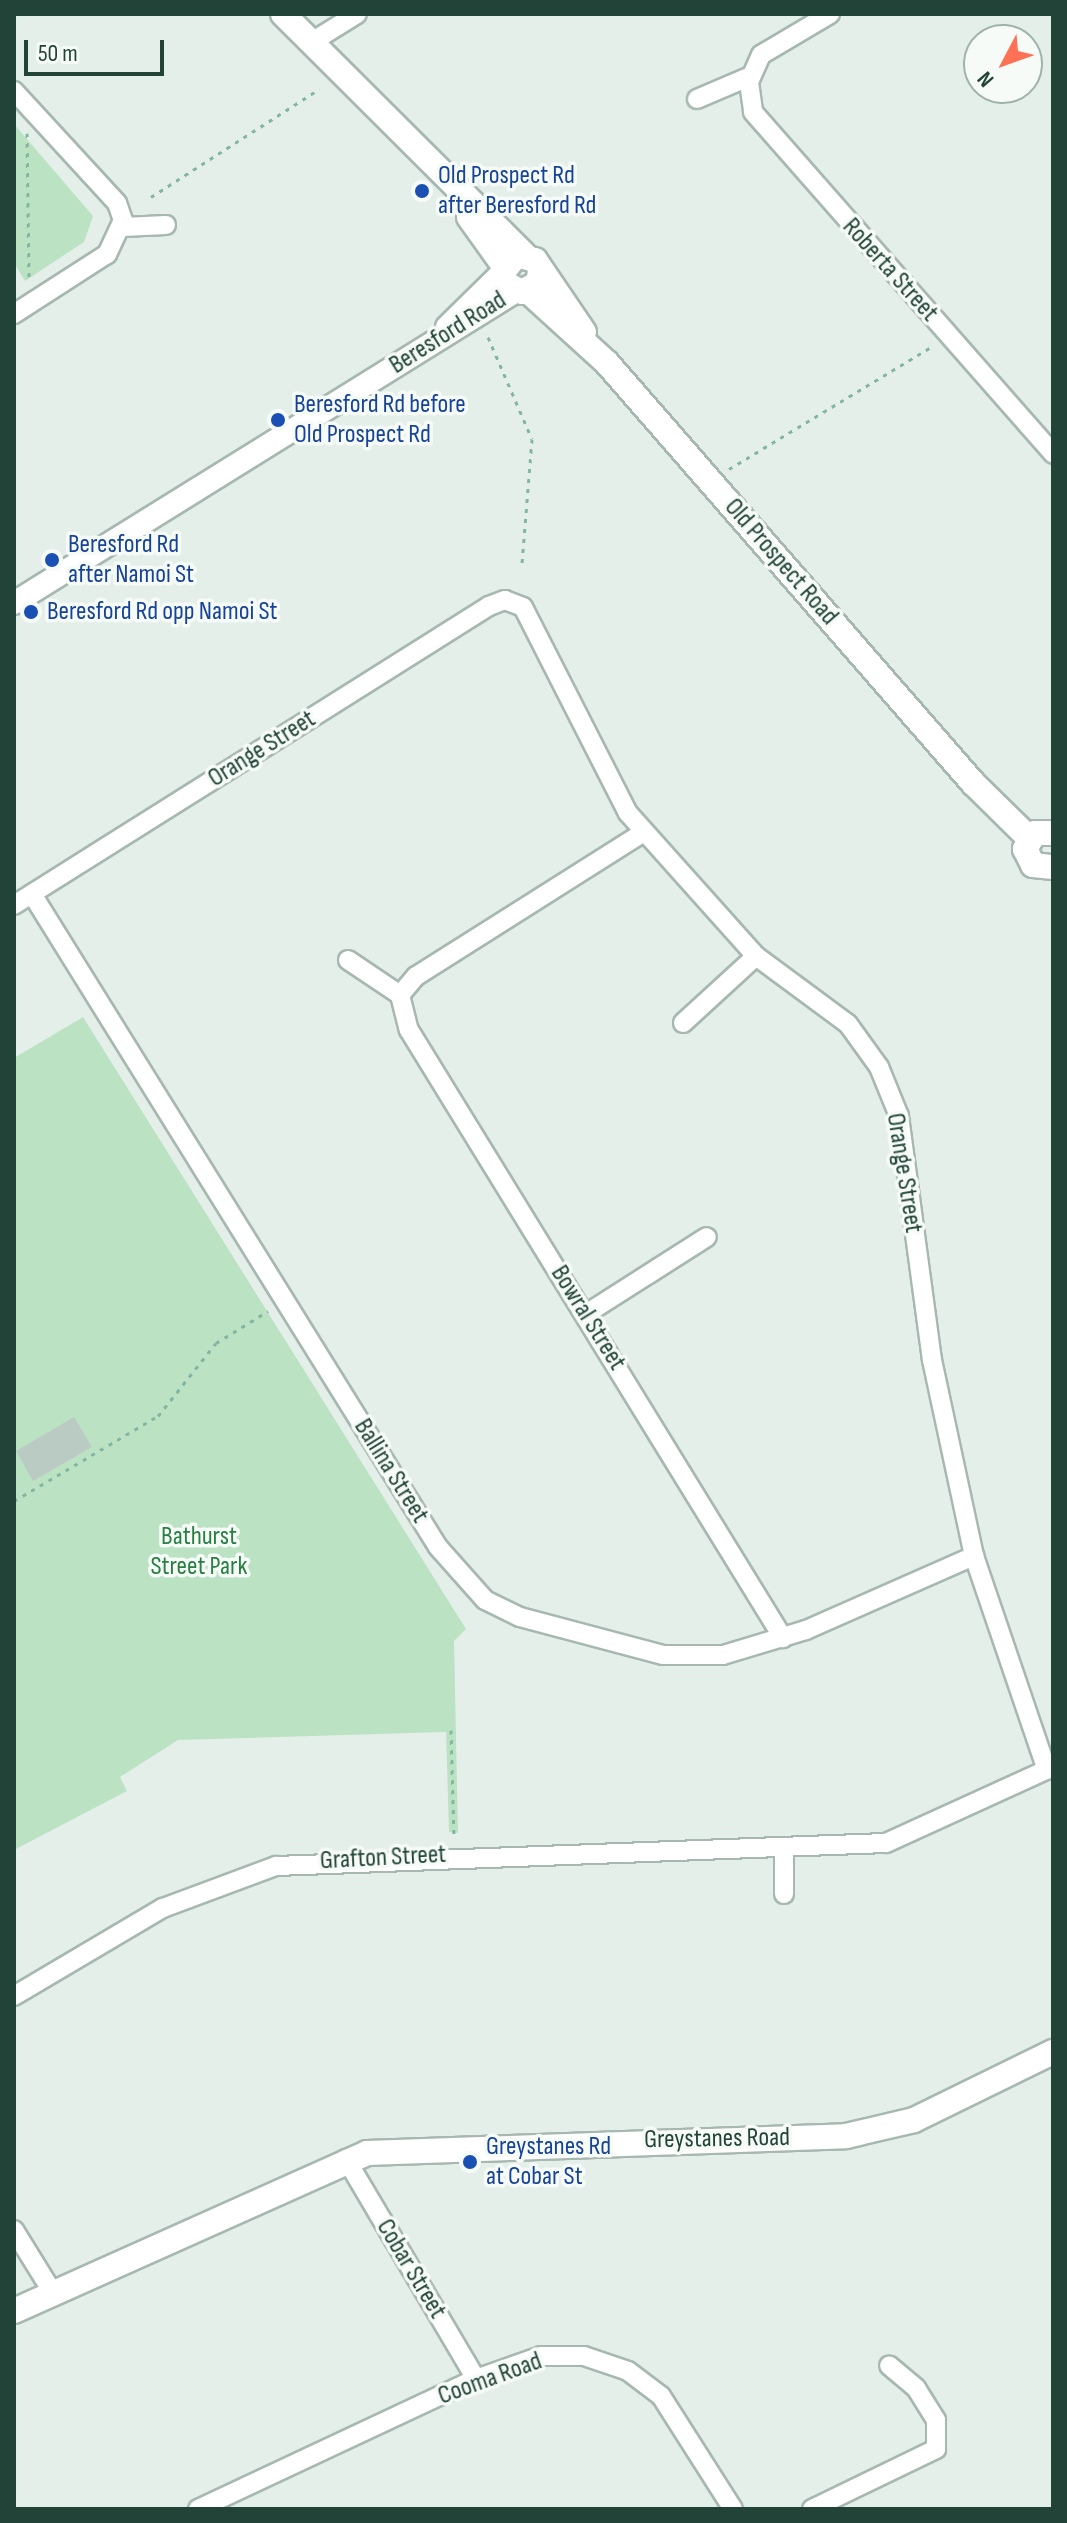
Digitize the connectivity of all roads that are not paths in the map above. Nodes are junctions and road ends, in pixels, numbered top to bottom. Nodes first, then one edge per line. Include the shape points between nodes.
1 (283, 14) edge
2 (357, 14) edge
3 (830, 14) edge
4 (310, 43) junction
5 (751, 76) junction
6 (20, 97) edge
7 (697, 99) dead end
8 (166, 225) dead end
9 (123, 227) junction
10 (519, 274) junction
11 (22, 310) edge
12 (1053, 454) edge
13 (14, 603) edge
14 (644, 832) junction
15 (1041, 835) edge
16 (1053, 867) edge
17 (32, 894) junction
18 (14, 905) edge
19 (756, 956) junction
20 (348, 960) dead end
21 (400, 995) junction
22 (683, 1023) dead end
23 (707, 1237) dead end
24 (586, 1314) junction
25 (974, 1556) junction
26 (783, 1638) junction
27 (1050, 1768) edge
28 (784, 1849) junction
29 (784, 1894) dead end
30 (14, 1996) edge
31 (1053, 2052) edge
32 (346, 2159) junction
33 (14, 2230) edge
34 (53, 2293) junction
35 (14, 2311) edge
36 (889, 2365) dead end
37 (476, 2379) junction
38 (198, 2509) edge
39 (733, 2509) edge
40 (812, 2509) edge

1 - 4 main road, Old Prospect Road
2 - 4 street
3 - 5 street via 767,49
4 - 10 main road, Old Prospect Road via 444,182
5 - 7 street
5 - 12 street, Roberta Street via 750,101 760,123
6 - 9 street via 117,203
8 - 9 street
9 - 11 street via 107,254
10 - 13 street, Beresford Road via 447,328
10 - 15 main road, Old Prospect Road via 607,363 973,783
14 - 17 street, Orange Street via 618,797 532,619 515,596 489,606
14 - 19 street, Orange Street
14 - 21 street via 416,976
15 - 16 main road, Old Prospect Road via 1030,862
17 - 18 street, Orange Street
17 - 26 street, Ballina Street via 438,1547 485,1600 520,1617 663,1655 723,1655
19 - 22 street
19 - 25 street, Orange Street via 848,1024 879,1067 899,1116 932,1360
20 - 21 street
21 - 24 street, Bowral Street via 409,1030
23 - 24 street
24 - 26 street, Bowral Street
25 - 26 street, Ballina Street
25 - 27 street, Orange Street
27 - 28 street, Grafton Street via 911,1837
28 - 29 street
28 - 30 street, Grafton Street via 414,1855 276,1866 163,1908
31 - 32 main road, Greystanes Road via 914,2120 846,2136 420,2146
32 - 34 main road, Greystanes Road
32 - 37 street, Cobar Street
33 - 34 street
34 - 35 main road, Greystanes Road
36 - 40 street via 916,2388 936,2420 936,2449
37 - 38 street, Cooma Road
37 - 39 street, Cooma Road via 541,2356 584,2356 628,2371 661,2396

